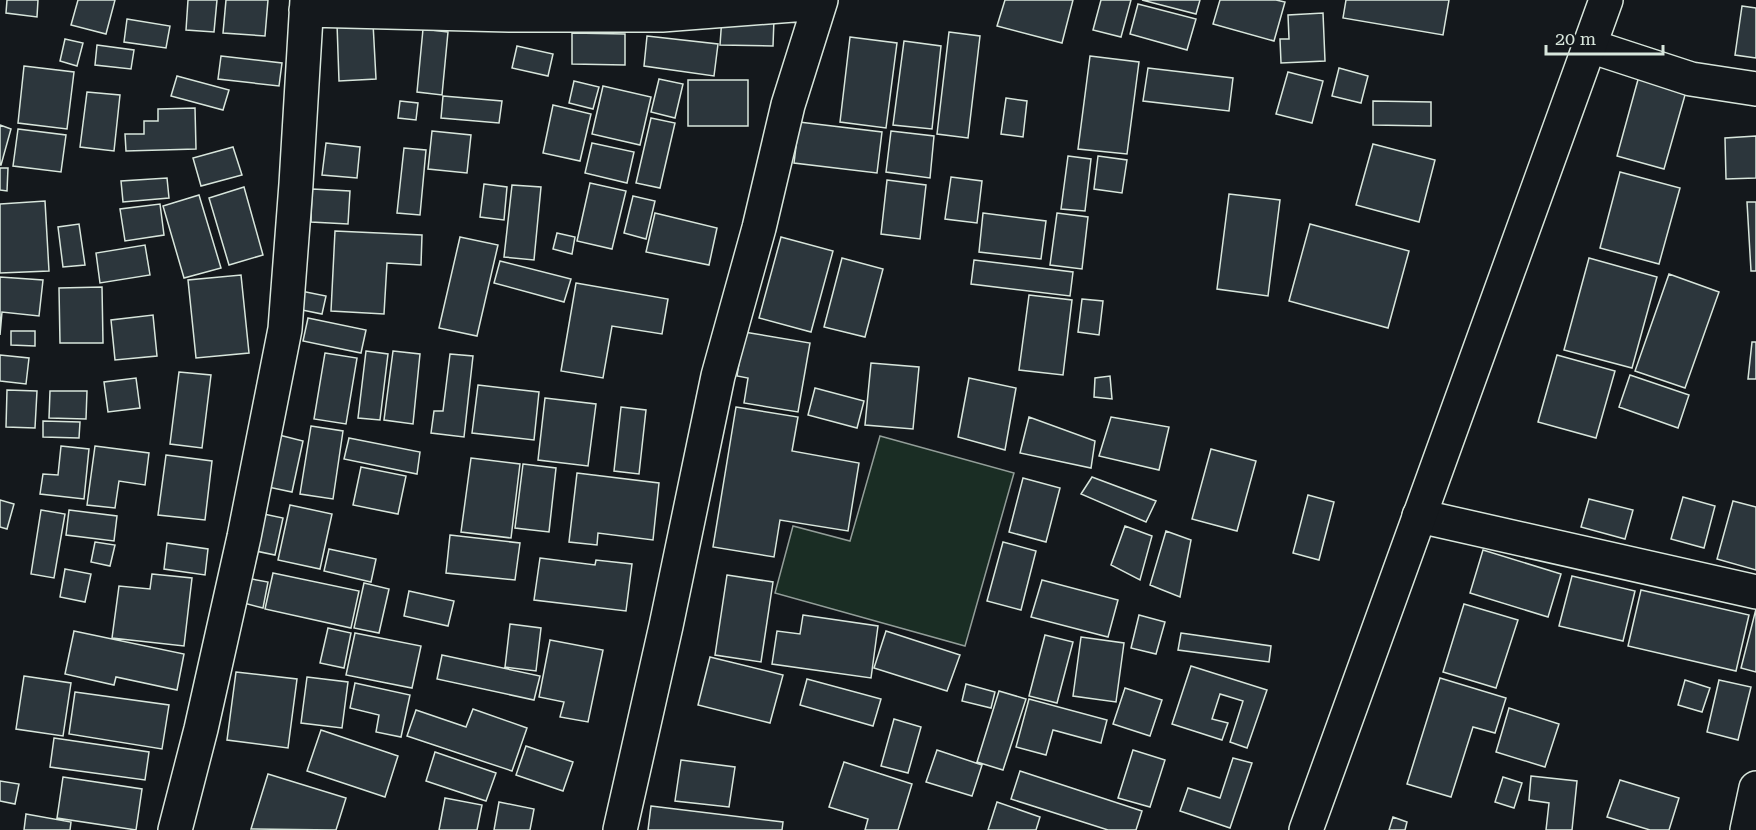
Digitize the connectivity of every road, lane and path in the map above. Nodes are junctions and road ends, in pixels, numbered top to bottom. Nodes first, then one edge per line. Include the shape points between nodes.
1 (1606, 0) edge
2 (821, 2) edge
3 (306, 5) edge
4 (1590, 46) junction
5 (1756, 89) edge
6 (1419, 516) junction
7 (1756, 592) edge
8 (1756, 788) edge
9 (175, 830) edge
10 (620, 830) edge
11 (1306, 830) edge
12 (1747, 830) edge

1 - 4 main road
2 - 3 main road via 662,15 509,15
2 - 10 main road via 788,105 718,376
3 - 9 main road via 285,329 244,537
4 - 5 main road via 1691,79
4 - 6 main road
6 - 7 main road
6 - 11 main road
8 - 12 main road

